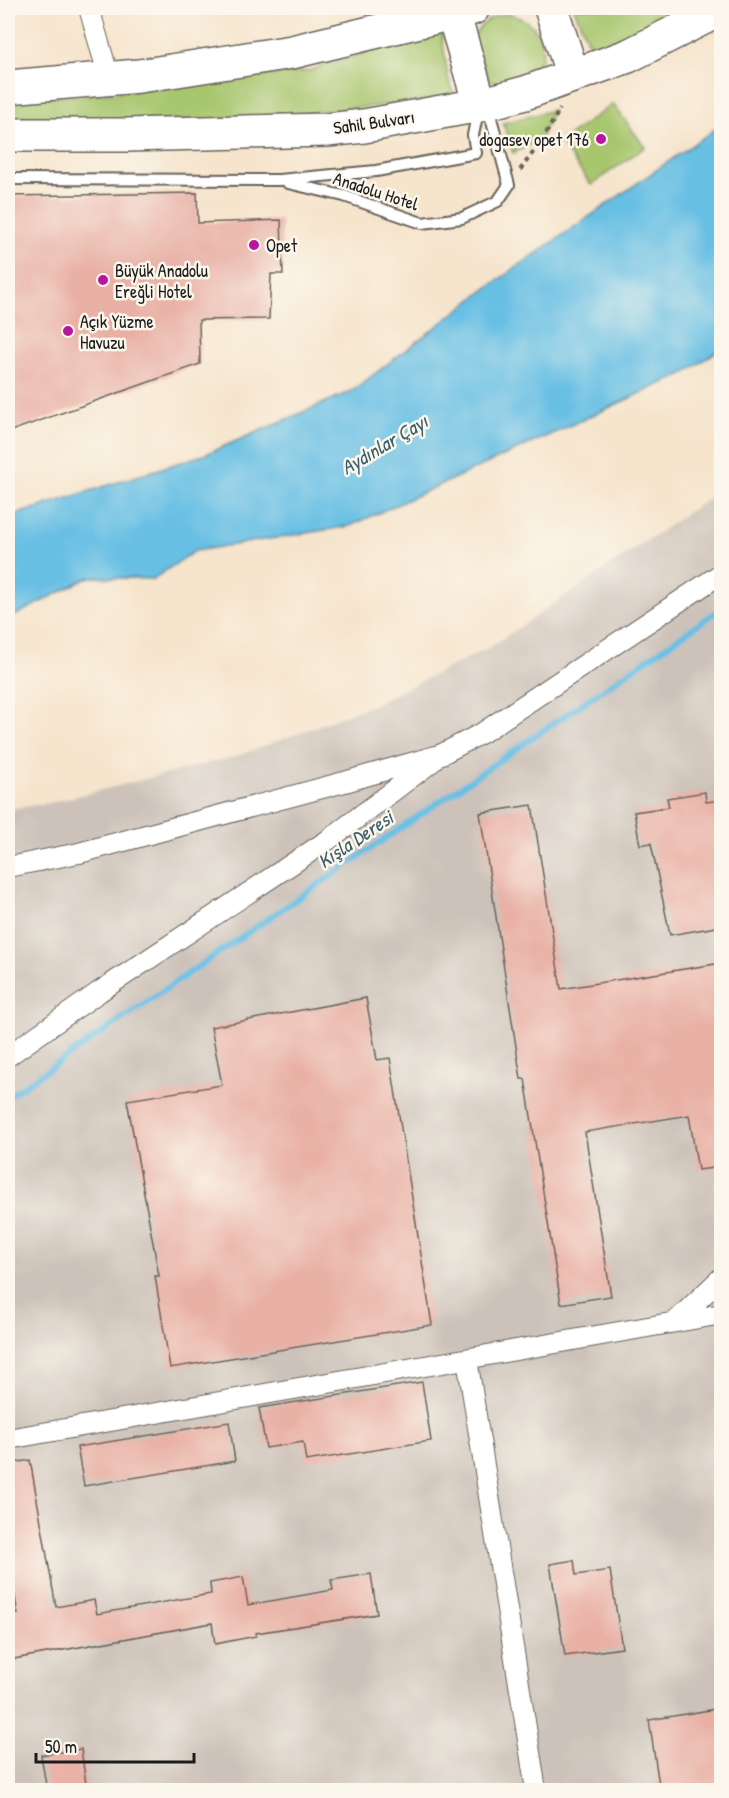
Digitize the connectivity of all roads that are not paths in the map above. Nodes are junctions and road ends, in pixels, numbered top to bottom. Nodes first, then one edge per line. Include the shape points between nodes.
1 (89, 8) edge
2 (550, 8) edge
3 (720, 8) edge
4 (463, 10) edge
5 (573, 76) junction
6 (109, 78) junction
7 (8, 87) edge
8 (480, 105) junction
9 (8, 135) edge
10 (8, 179) edge
11 (279, 180) junction
12 (722, 573) edge
13 (442, 754) junction
14 (8, 867) edge
15 (8, 1056) edge
16 (722, 1277) edge
17 (722, 1314) edge
18 (675, 1322) junction
19 (467, 1359) junction
20 (8, 1439) edge
21 (536, 1791) edge

1 - 6 street
2 - 5 highway
3 - 5 highway, Sahil Bulvarı via 628,56
4 - 6 highway via 292,52
4 - 8 highway
5 - 8 highway, Sahil Bulvarı
6 - 7 highway
8 - 9 highway, Sahil Bulvarı via 327,130
8 - 11 lane via 473,135 476,153 376,171
8 - 11 lane, Anadolu Hotel via 491,118 509,185 498,201 462,218 422,223 344,196
10 - 11 lane
12 - 13 street via 482,733
13 - 14 street via 80,853
13 - 15 street via 328,840
16 - 18 street
17 - 18 street
18 - 19 street
19 - 20 street
19 - 21 street

